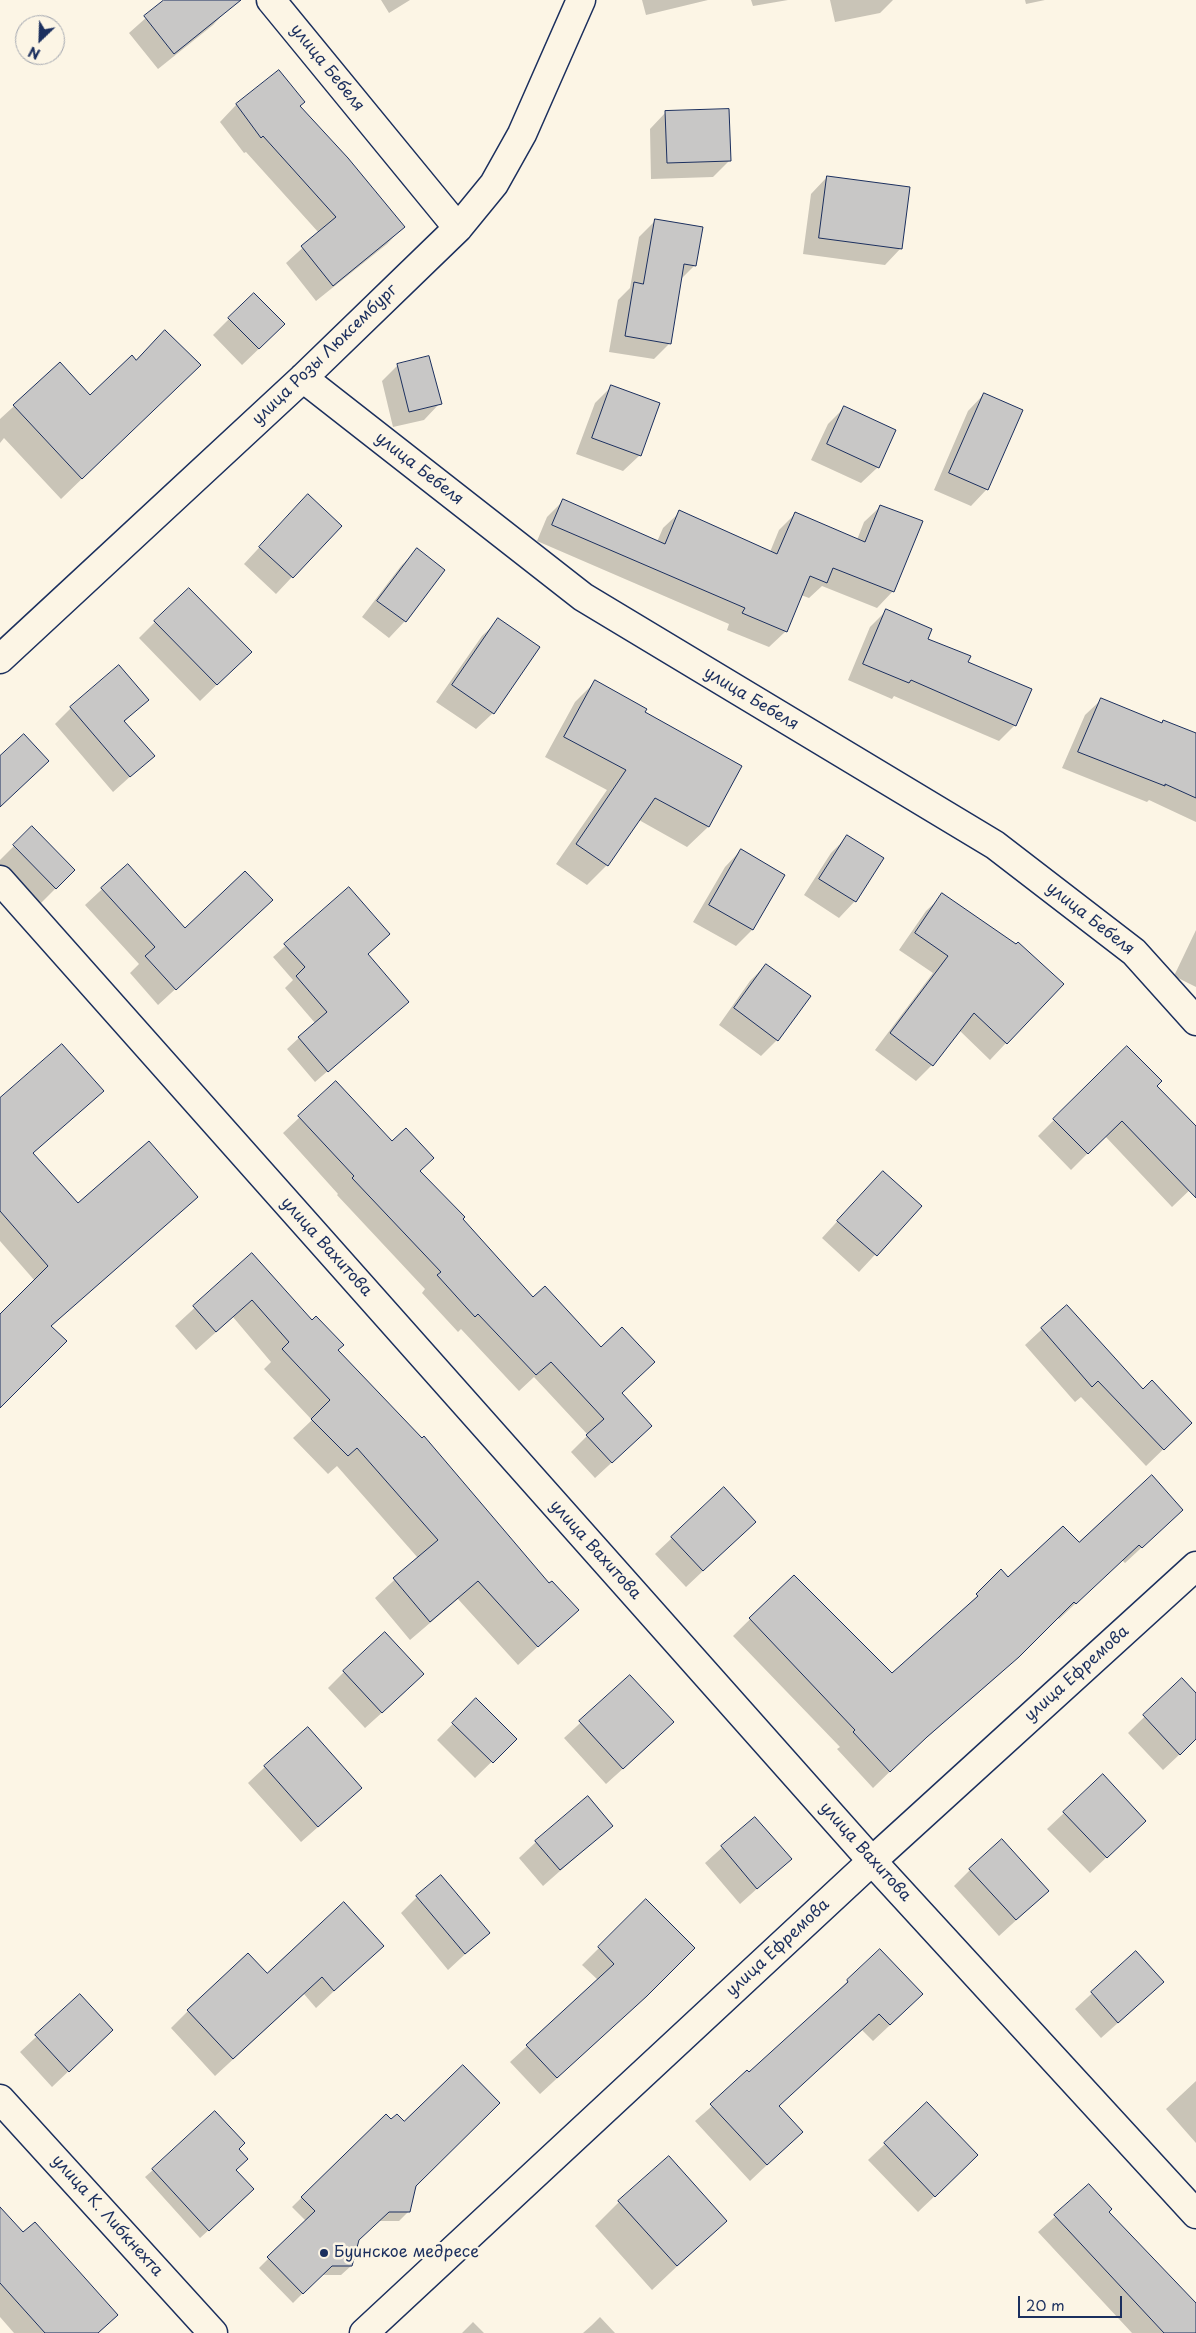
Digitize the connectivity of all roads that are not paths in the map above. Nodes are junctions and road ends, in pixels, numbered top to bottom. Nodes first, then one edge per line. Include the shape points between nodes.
1 (271, 0) edge
2 (581, 0) edge
3 (458, 228) junction
4 (303, 378) junction
5 (0, 659) edge
6 (0, 880) edge
7 (1196, 1021) edge
8 (1196, 1566) edge
9 (872, 1861) junction
10 (0, 2099) edge
11 (1196, 2214) edge
12 (213, 2333) edge
13 (364, 2333) edge

1 - 3 street, улица Бебеля
2 - 3 street, улица Розы Люксембург via 522,134 494,184
3 - 4 street, улица Розы Люксембург
4 - 5 street, улица Розы Люксембург
4 - 7 street, улица Бебеля via 583,597 995,845 1134,952
6 - 9 street, улица Вахитова
8 - 9 street, улица Ефремова
9 - 11 street, улица Вахитова
9 - 13 street, улица Ефремова
10 - 12 street, улица К. Либкнехта

